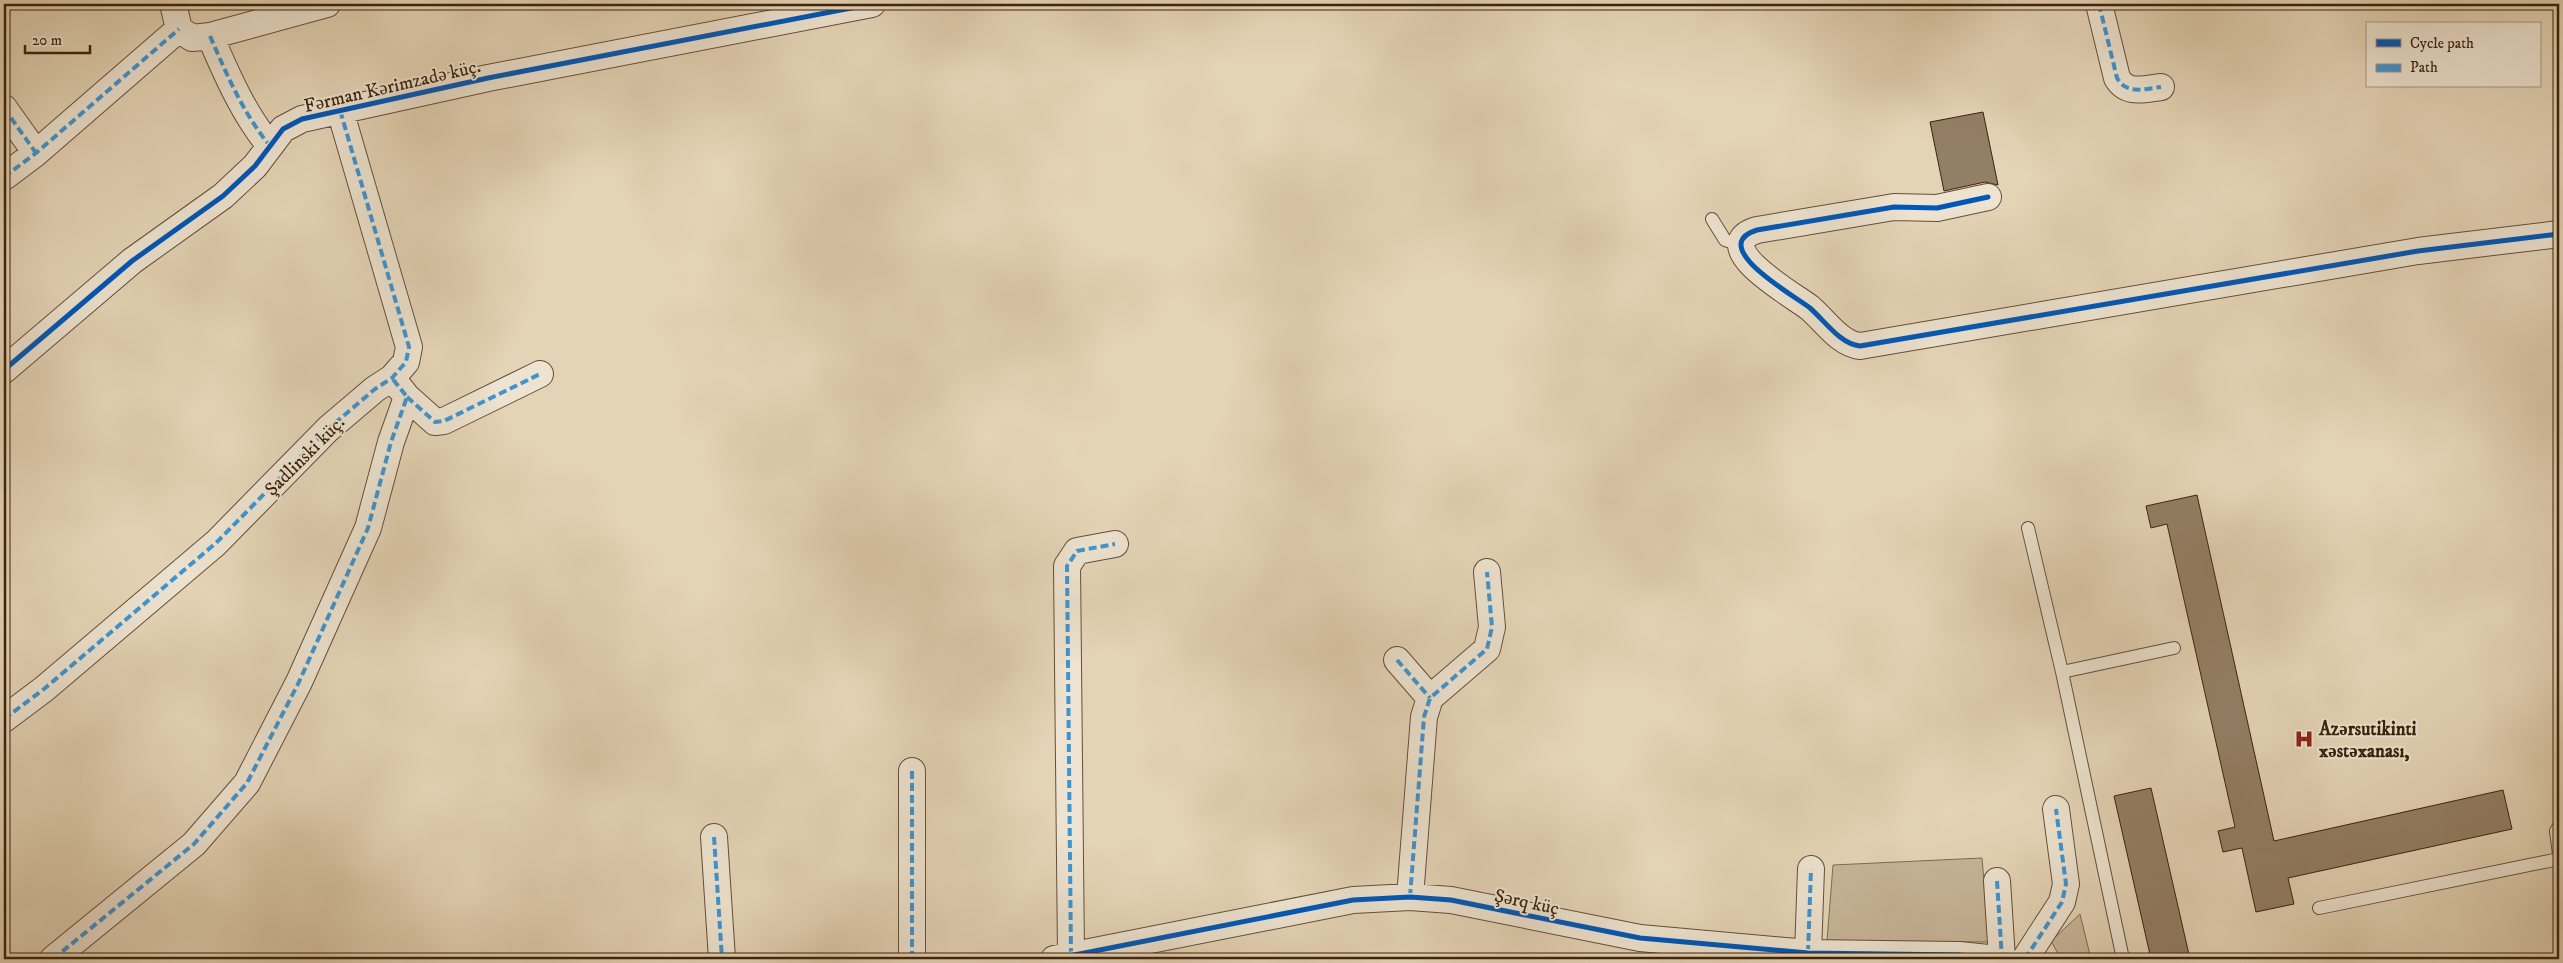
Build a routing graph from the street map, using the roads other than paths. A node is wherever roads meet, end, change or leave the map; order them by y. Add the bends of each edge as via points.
1 (173, 4) edge
2 (326, 4) edge
3 (872, 4) edge
4 (2099, 4) edge
5 (179, 29) junction
6 (210, 36) junction
7 (2161, 87) dead end
8 (4, 108) edge
9 (340, 110) junction
10 (270, 146) junction
11 (36, 153) junction
12 (4, 177) edge
13 (1988, 197) dead end
14 (1712, 219) dead end
15 (2559, 234) edge
16 (1741, 245) junction
17 (4, 370) edge
18 (540, 374) dead end
19 (399, 387) junction
20 (2028, 528) dead end
21 (1115, 544) dead end
22 (1488, 572) dead end
23 (2174, 648) dead end
24 (1397, 660) dead end
25 (2062, 672) junction
26 (1430, 698) junction
27 (4, 720) edge
28 (912, 771) dead end
29 (2056, 809) dead end
30 (2559, 826) edge
31 (714, 838) dead end
32 (2559, 854) edge
33 (2559, 859) edge
34 (1811, 869) dead end
35 (1997, 881) dead end
36 (1410, 897) junction
37 (2319, 908) dead end
38 (1808, 954) junction
39 (1958, 957) edge
40 (1063, 958) edge
41 (53, 959) edge
42 (722, 959) edge
43 (912, 959) edge
44 (2000, 959) edge
45 (2025, 959) edge
46 (2123, 959) edge

1 - 5 street
2 - 6 street
3 - 9 street, Fərman Kərimzadə küç.
4 - 7 street via 2117,78 2122,86 2130,90
5 - 6 street via 192,38
5 - 11 street
6 - 10 street via 230,83 255,128
8 - 11 street
9 - 10 street, Fərman Kərimzadə küç. via 302,119 284,129
9 - 19 street, Şadlinski küç. via 409,347
10 - 17 street, Fərman Kərimzadə küç. via 255,166 223,196 132,262
11 - 12 street
13 - 16 street via 1937,208 1894,207 1757,230 1750,232
14 - 16 lane via 1725,240
15 - 16 street via 2418,251 1860,346 1843,341 1816,313 1747,261
18 - 19 street via 444,422 435,422
19 - 27 street, Şadlinski küç. via 375,389 328,429 216,543
19 - 41 street via 391,442 368,528 299,682 247,783 194,844
20 - 25 lane
21 - 40 street via 1077,551 1068,566
22 - 26 street via 1492,627 1487,649
23 - 25 lane
24 - 26 street
25 - 46 lane
26 - 36 street via 1424,717
28 - 43 street
29 - 45 street via 2066,884 2062,902
30 - 32 lane via 2556,831
31 - 42 street
33 - 37 lane
34 - 38 street
35 - 44 street
36 - 38 street, Şərq küç via 1459,902 1640,938
36 - 40 street, Şərq küç via 1353,900
38 - 39 street, Şərq küç
39 - 44 street, Şərq küç

